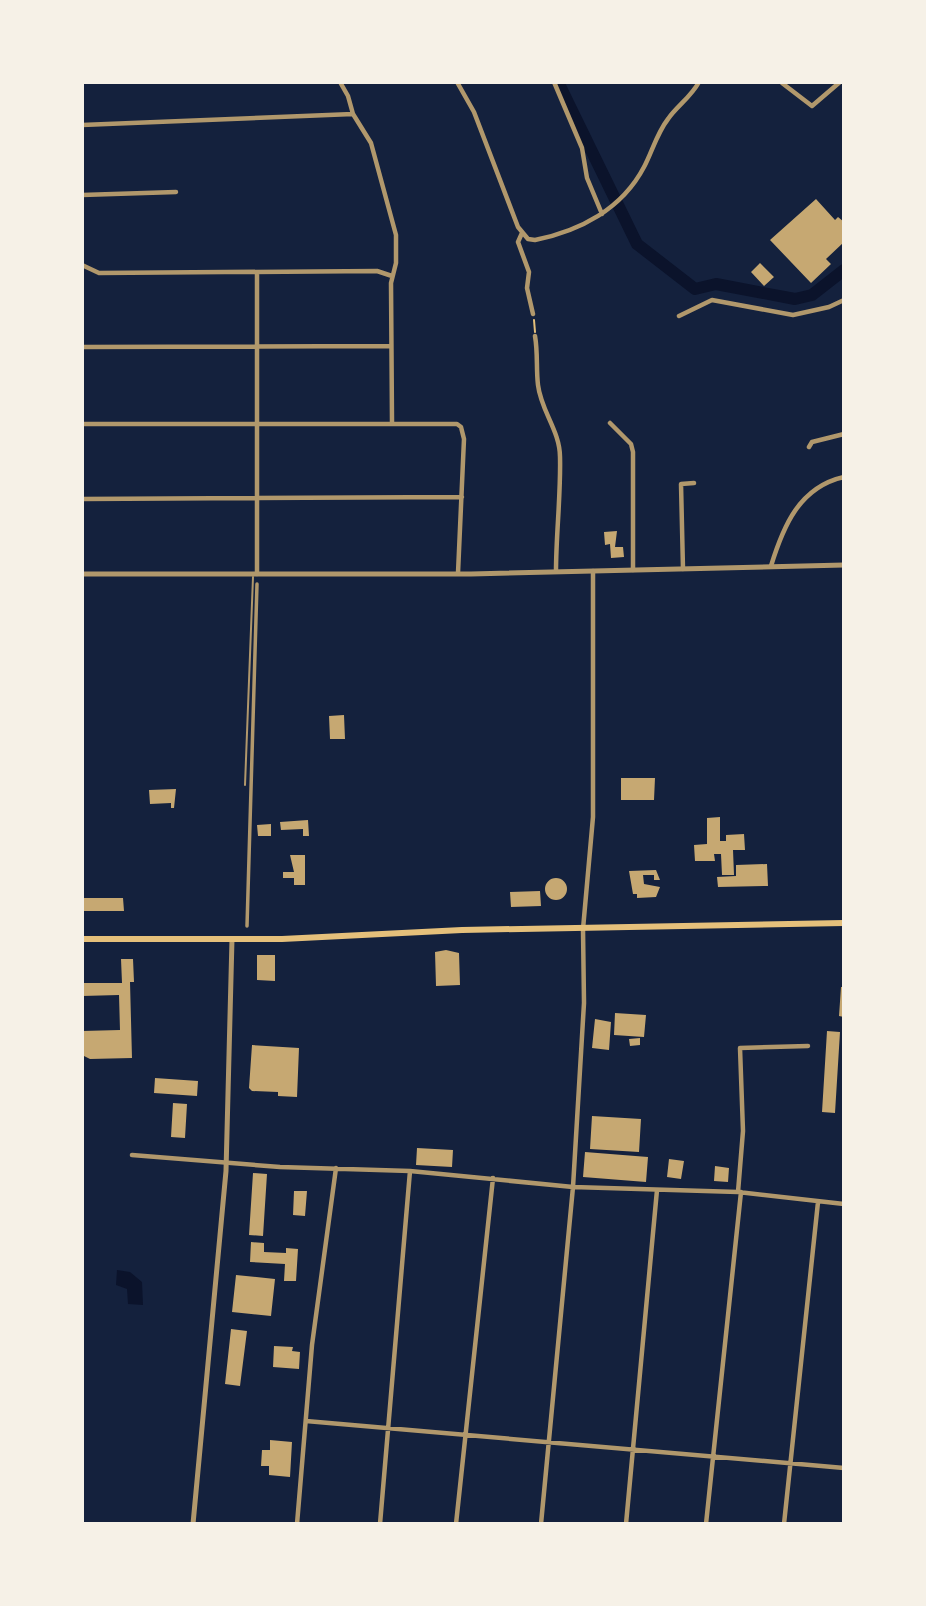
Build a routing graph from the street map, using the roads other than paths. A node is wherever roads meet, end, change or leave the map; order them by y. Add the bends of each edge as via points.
1 (340, 82) edge
2 (457, 82) edge
3 (554, 82) edge
4 (699, 82) edge
5 (782, 82) edge
6 (840, 82) edge
7 (353, 114) junction
8 (82, 125) edge
9 (176, 192) dead end
10 (82, 195) edge
11 (605, 212) junction
12 (522, 233) junction
13 (82, 265) edge
14 (257, 272) junction
15 (391, 276) junction
16 (844, 300) edge
17 (533, 314) road end
18 (680, 316) dead end
19 (535, 336) road end
20 (256, 346) junction
21 (390, 346) junction
22 (82, 347) edge
23 (257, 422) junction
24 (392, 422) junction
25 (610, 423) dead end
26 (82, 424) edge
27 (844, 434) edge
28 (810, 447) dead end
29 (844, 477) edge
30 (694, 483) dead end
31 (257, 496) junction
32 (461, 497) junction
33 (82, 499) edge
34 (844, 565) edge
35 (771, 566) junction
36 (683, 569) junction
37 (633, 570) junction
38 (556, 571) junction
39 (593, 571) junction
40 (458, 573) junction
41 (82, 574) edge
42 (256, 575) junction
43 (257, 584) dead end
44 (245, 785) dead end
45 (844, 923) edge
46 (247, 926) dead end
47 (583, 929) junction
48 (82, 939) edge
49 (232, 939) junction
50 (808, 1046) dead end
51 (132, 1155) dead end
52 (226, 1163) junction
53 (337, 1168) junction
54 (410, 1171) junction
55 (493, 1178) junction
56 (573, 1187) junction
57 (657, 1190) junction
58 (740, 1192) junction
59 (818, 1202) junction
60 (844, 1204) edge
61 (306, 1421) junction
62 (387, 1429) junction
63 (464, 1436) junction
64 (547, 1442) junction
65 (633, 1452) junction
66 (712, 1459) junction
67 (789, 1465) junction
68 (844, 1468) edge
69 (193, 1524) edge
70 (297, 1524) edge
71 (380, 1524) edge
72 (456, 1524) edge
73 (541, 1524) edge
74 (626, 1524) edge
75 (706, 1524) edge
76 (784, 1524) edge

1 - 7 street
2 - 12 street via 474,112
3 - 11 street via 582,148 587,178
4 - 11 street via 669,117 634,185
5 - 6 street via 812,106
7 - 8 street
7 - 15 street via 371,143 396,234
9 - 10 street
11 - 12 street via 547,238 528,239
12 - 17 street via 518,242 529,272 527,288
13 - 14 street via 99,272
14 - 15 street via 377,271
14 - 20 street
15 - 21 street
16 - 18 street via 793,315 712,300
19 - 38 street via 538,385 556,432 560,460
20 - 21 street
20 - 22 street
20 - 23 street
21 - 24 street
23 - 24 street
23 - 26 street
23 - 31 street
24 - 32 street via 460,425 464,439
25 - 37 street via 633,452
27 - 28 street via 812,442
29 - 35 street via 815,490 794,510 784,525
30 - 36 street via 681,485
31 - 32 street
31 - 33 street
31 - 42 street
32 - 40 street
34 - 35 street
35 - 36 street
36 - 37 street
37 - 39 street
38 - 39 street
38 - 40 street
39 - 47 street via 593,817
40 - 42 street
41 - 42 street
42 - 44 lane
43 - 46 street
45 - 47 main road
47 - 49 main road
47 - 56 street via 584,1003
48 - 49 main road
49 - 52 street
50 - 58 street via 740,1048
51 - 52 street
52 - 53 street
52 - 69 street
53 - 54 street
53 - 61 street
54 - 55 street
54 - 62 street
55 - 56 street
55 - 63 street
56 - 57 street
56 - 64 street
57 - 58 street
57 - 65 street
58 - 59 street
58 - 66 street
59 - 60 street
59 - 67 street
61 - 62 street
61 - 70 street
62 - 63 street
62 - 71 street
63 - 64 street
63 - 72 street
64 - 65 street
64 - 73 street
65 - 66 street
65 - 74 street
66 - 67 street
66 - 75 street
67 - 68 street
67 - 76 street

